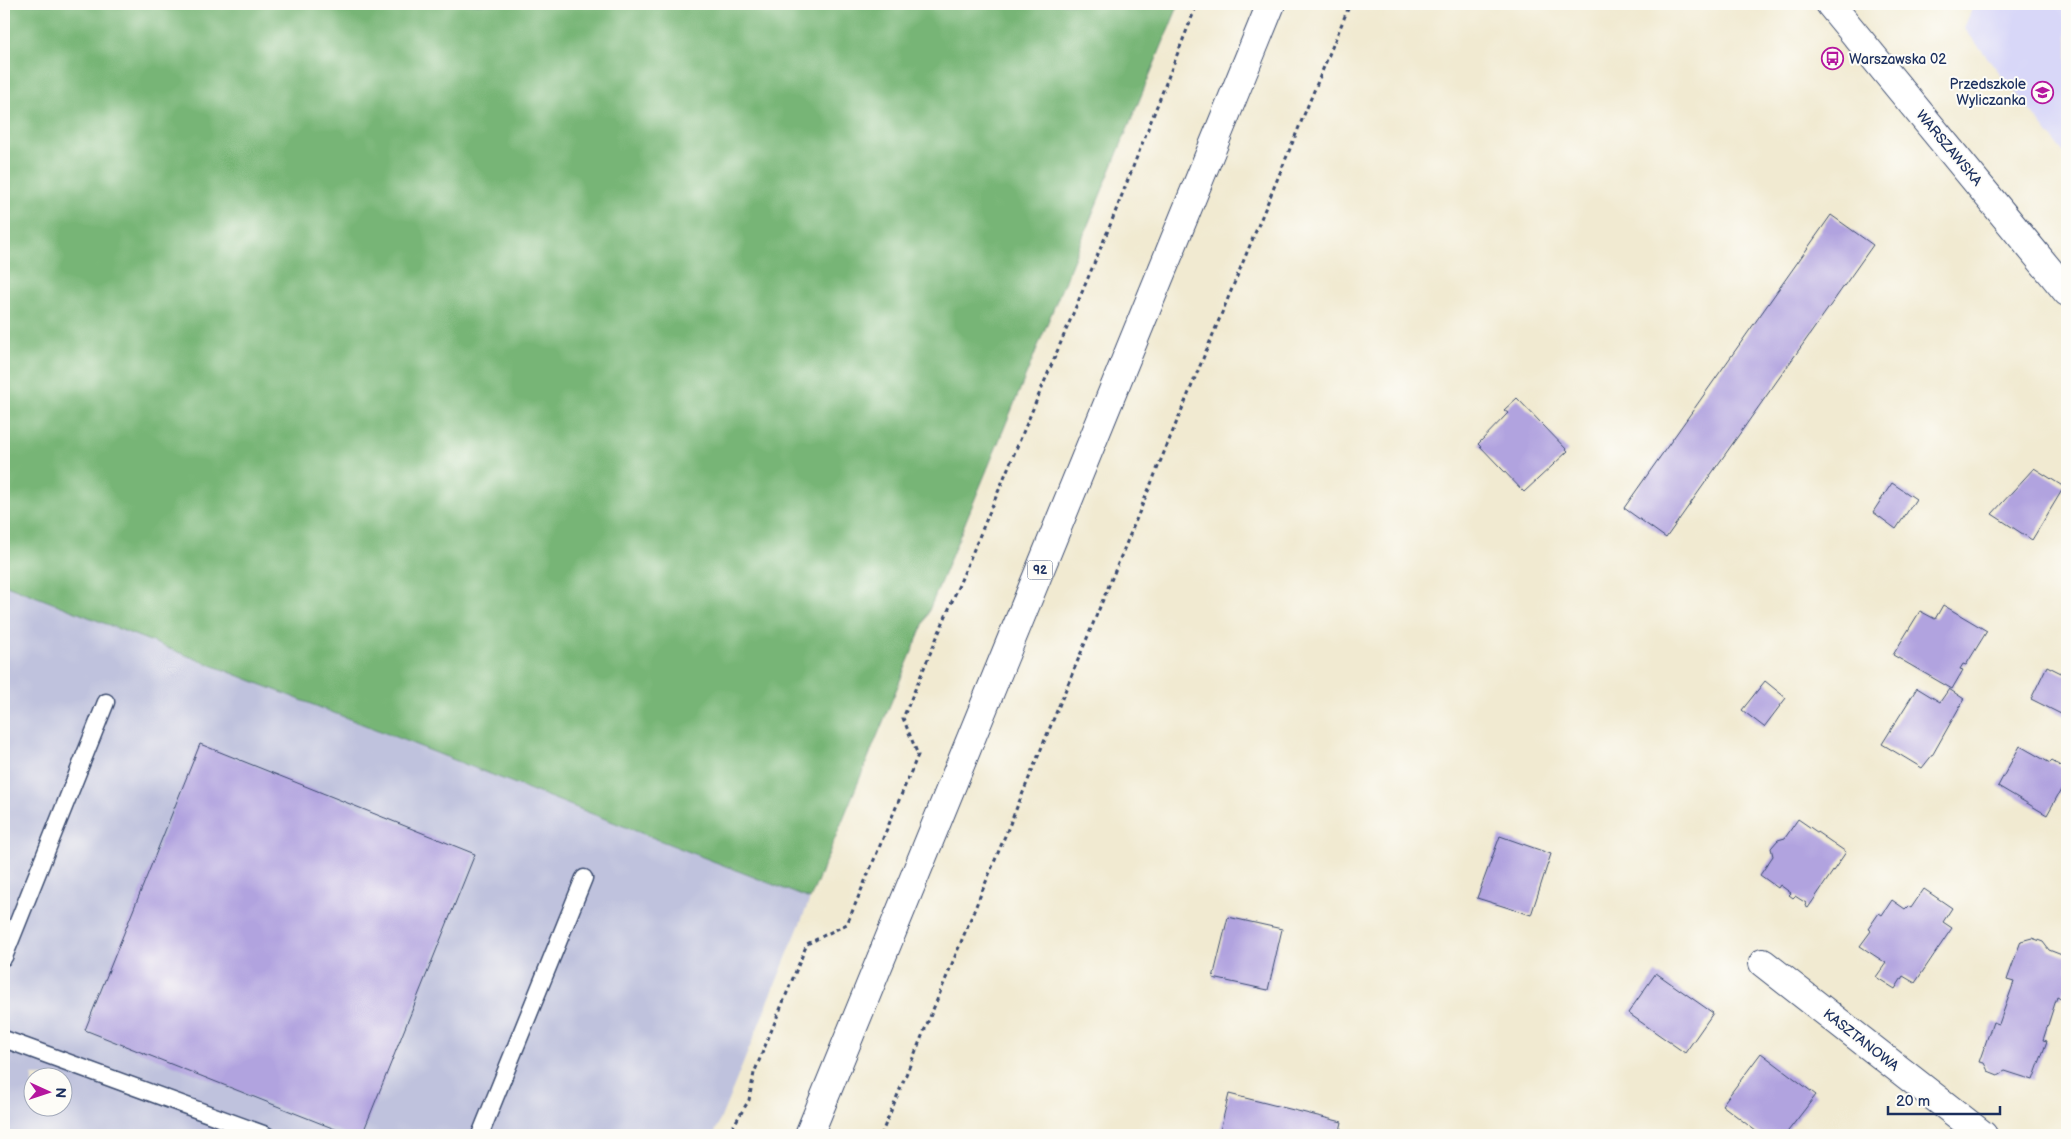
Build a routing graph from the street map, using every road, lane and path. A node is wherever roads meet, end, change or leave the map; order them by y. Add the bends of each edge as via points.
1 (1197, 4) edge
2 (1271, 4) edge
3 (1350, 4) edge
4 (1830, 4) edge
5 (2067, 292) edge
6 (106, 702) dead end
7 (584, 878) dead end
8 (4, 957) edge
9 (1763, 963) dead end
10 (4, 1039) edge
11 (266, 1135) edge
12 (480, 1135) edge
13 (728, 1135) edge
14 (808, 1135) edge
15 (881, 1135) edge
16 (1983, 1135) edge

1 - 13 path via 1105,238 903,718 918,755 847,924 808,944 754,1073 749,1100
2 - 14 main road, 92
3 - 15 path
4 - 5 main road, WARSZAWSKA
6 - 8 lane
7 - 12 lane
9 - 16 main road, KASZTANOWA
10 - 11 lane

